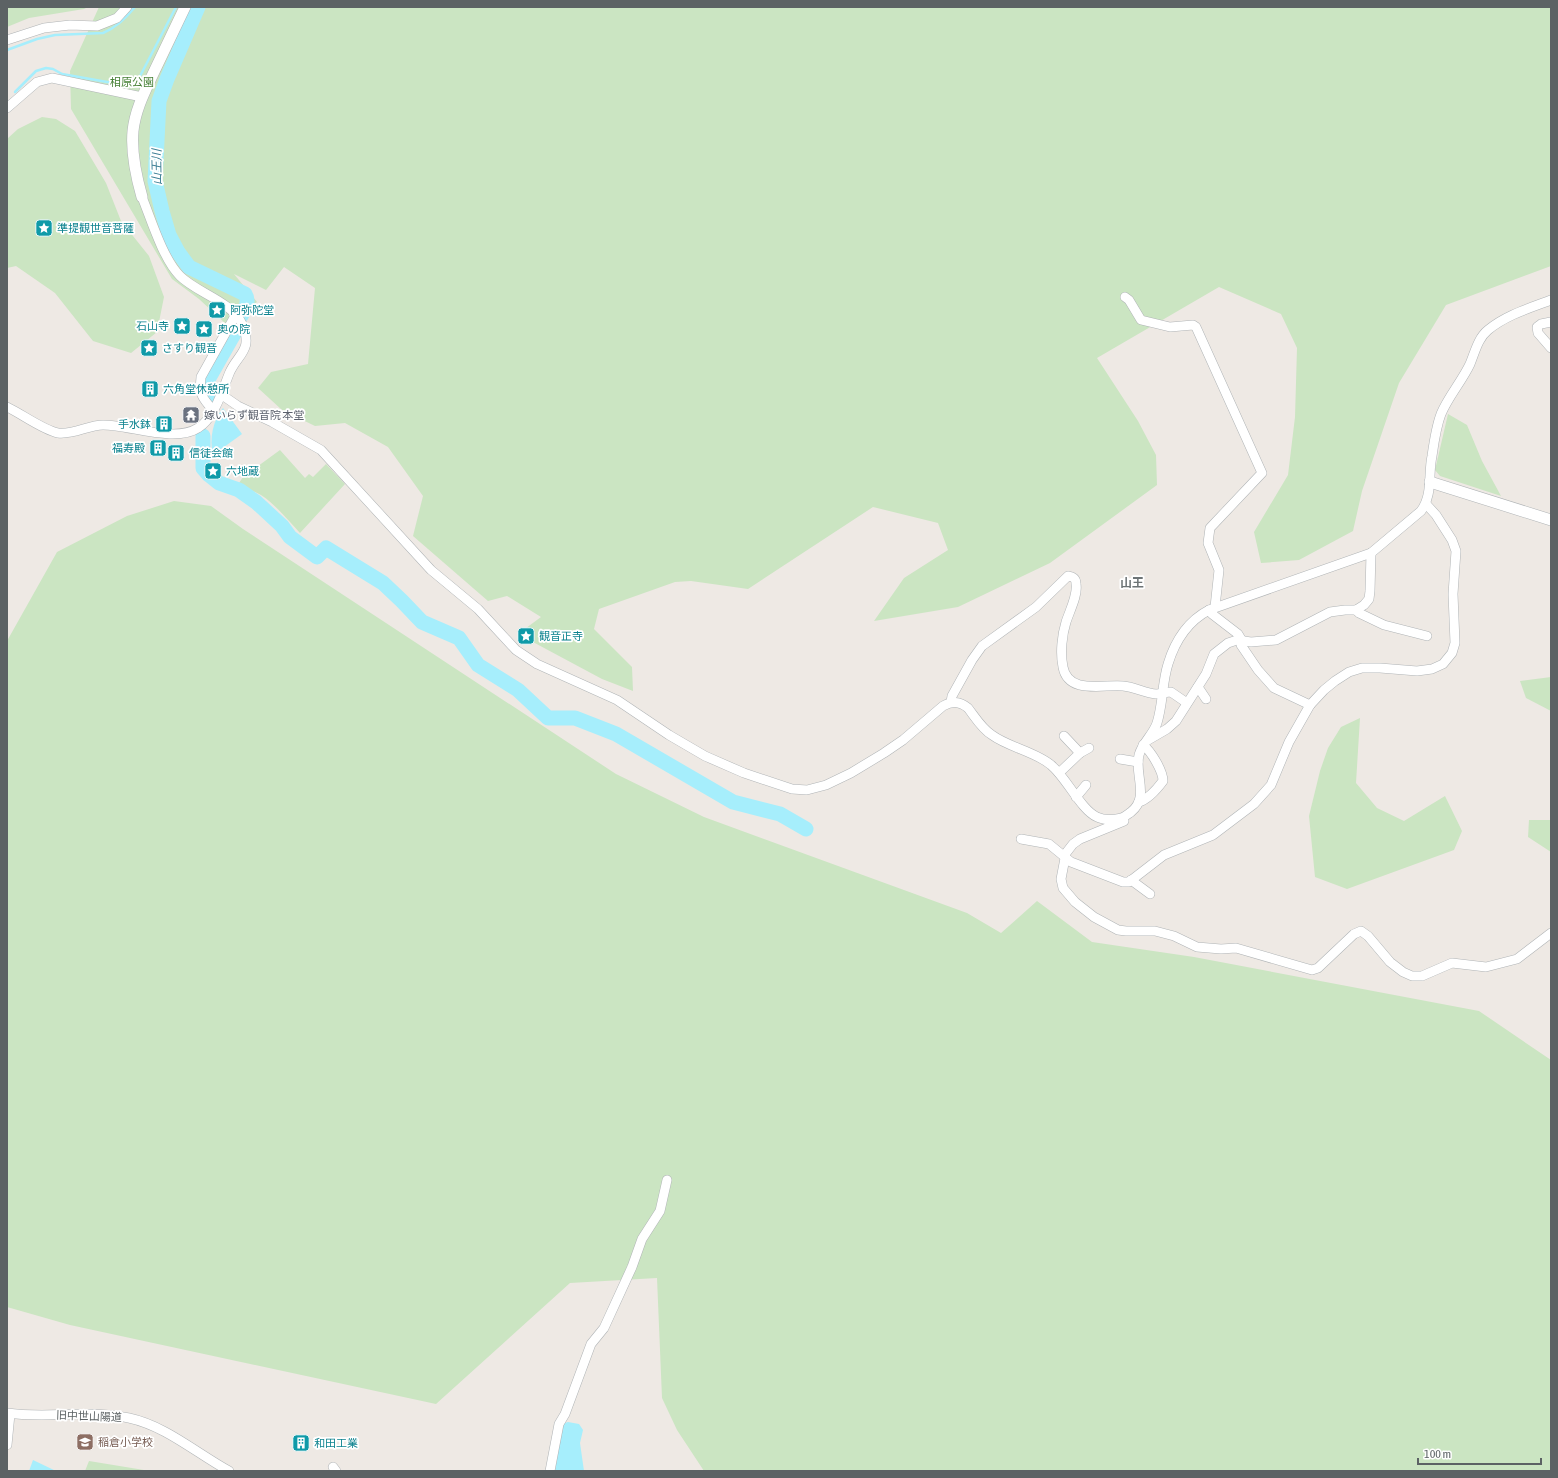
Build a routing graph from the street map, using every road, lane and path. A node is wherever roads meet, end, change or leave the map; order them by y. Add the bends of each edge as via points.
1 (127, 7) edge
2 (185, 7) edge
3 (7, 40) edge
4 (142, 97) junction
5 (7, 108) edge
6 (142, 197) joint
7 (1126, 297) dead end
8 (1551, 300) edge
9 (235, 316) junction
10 (1551, 322) edge
11 (1551, 348) edge
12 (222, 395) junction
13 (7, 407) edge
14 (213, 410) junction
15 (1430, 482) junction
16 (1426, 504) junction
17 (1551, 520) edge
18 (1371, 553) junction
19 (1212, 608) junction
20 (1356, 610) junction
21 (1427, 636) dead end
22 (1241, 641) junction
23 (1198, 687) junction
24 (1163, 693) junction
25 (1206, 699) dead end
26 (951, 702) junction
27 (1187, 703) junction
28 (1310, 705) junction
29 (1064, 736) dead end
30 (1145, 742) junction
31 (1089, 748) dead end
32 (1080, 754) junction
33 (1120, 759) dead end
34 (1138, 762) junction
35 (1059, 773) junction
36 (1086, 785) dead end
37 (1076, 797) junction
38 (1137, 805) junction
39 (1021, 839) dead end
40 (1064, 858) junction
41 (1131, 880) junction
42 (1150, 894) dead end
43 (1551, 933) edge
44 (667, 1180) dead end
45 (8, 1414) edge
46 (7, 1445) edge
47 (229, 1471) edge
48 (550, 1471) edge

1 - 3 street via 117,18 97,26 70,25 44,28
2 - 4 street
4 - 5 street via 52,78 37,82
4 - 6 street via 134,123 133,144
6 - 9 street via 160,242 180,276 222,304
7 - 19 street via 1141,320 1170,327 1196,327 1262,473 1210,528 1208,543 1219,570
8 - 15 street via 1504,319 1488,330 1480,341 1441,414 1429,468
9 - 12 street via 241,323 245,348 229,374
9 - 14 street via 201,378 201,396
10 - 11 street via 1537,327 1538,333
12 - 14 street
12 - 26 street via 321,450 431,570 478,609 516,650 537,664 617,700 705,756 744,773 792,789 807,790 826,785 884,753 942,706
13 - 14 street via 58,433 72,433 101,425 162,434 185,433 203,425
15 - 16 street
15 - 17 street
16 - 18 street
16 - 28 street via 1452,540 1456,551 1455,643 1452,653 1443,664 1432,669 1416,671 1362,668 1349,672 1324,690
18 - 19 street
18 - 20 street via 1369,599
19 - 22 street via 1212,614 1238,634
19 - 24 street via 1192,620 1186,627 1168,664
20 - 21 street via 1384,625
20 - 22 street via 1330,612 1276,640
22 - 23 street via 1228,643 1214,654
22 - 28 street via 1241,646 1274,688
23 - 25 street
23 - 27 street
24 - 26 street via 1121,686 1084,687 1066,674 1062,649 1076,590 1074,578 1068,576 1036,607 982,646 952,696
24 - 27 street via 1171,692
24 - 30 street via 1157,723
26 - 35 street via 968,708 991,735 1050,764
27 - 30 street via 1176,721
28 - 41 street via 1289,742 1271,785 1254,804 1213,835 1164,855
29 - 32 street
30 - 34 street
30 - 38 street via 1161,771 1163,781
31 - 32 street
32 - 35 street
33 - 34 street
34 - 38 street via 1141,791
35 - 37 street
36 - 37 street
37 - 38 street via 1095,817 1105,820 1123,817
38 - 40 street via 1132,818 1090,834 1073,844
39 - 40 street via 1049,844
40 - 41 street via 1123,882
40 - 43 street via 1062,888 1094,917 1118,930 1155,931 1174,936 1197,947 1236,948 1312,970 1318,968 1354,934 1361,931 1390,962 1412,976 1422,976 1452,963 1486,967 1517,959
41 - 42 street
44 - 48 street via 660,1211 642,1239 604,1328 591,1344 559,1424
45 - 46 street
45 - 47 street, 旧中世山陽道 via 107,1415 130,1418 158,1428

